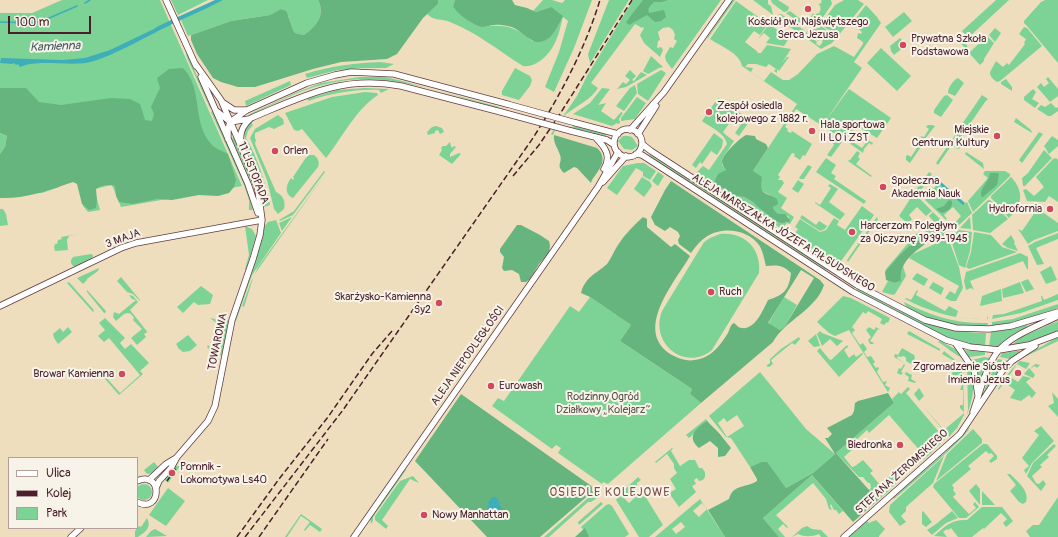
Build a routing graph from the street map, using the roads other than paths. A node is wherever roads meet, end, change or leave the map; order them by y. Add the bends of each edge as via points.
1 (166, 0) edge
2 (729, 0) edge
3 (194, 62) junction
4 (664, 92) junction
5 (220, 100) junction
6 (216, 110) junction
7 (247, 110) junction
8 (251, 118) junction
9 (230, 122) junction
10 (630, 130) junction
11 (618, 134) junction
12 (638, 134) junction
13 (595, 137) junction
14 (228, 139) junction
15 (613, 144) junction
16 (642, 144) junction
17 (243, 151) junction
18 (618, 152) junction
19 (636, 154) junction
20 (626, 156) junction
21 (604, 176) junction
22 (598, 187) junction
23 (262, 220) junction
24 (0, 306) edge
25 (1058, 312) edge
26 (1058, 316) edge
27 (1058, 334) edge
28 (1044, 340) junction
29 (956, 344) junction
30 (999, 350) junction
31 (978, 397) junction
32 (970, 420) junction
33 (177, 458) junction
34 (149, 480) junction
35 (138, 481) edge
36 (156, 488) junction
37 (138, 502) edge
38 (80, 529) edge
39 (70, 537) edge
40 (354, 537) edge
41 (844, 537) edge

1 - 3 street, 11 LISTOPADA
2 - 4 street
3 - 5 street, 11 LISTOPADA
3 - 6 street, 11 LISTOPADA
4 - 10 street
4 - 12 street
5 - 7 street via 234,110
5 - 9 street, 11 LISTOPADA
6 - 9 street
6 - 14 street, 11 LISTOPADA
7 - 9 street
7 - 11 street, bridge via 307,83 335,75 351,72 394,74
8 - 9 street via 241,122
8 - 13 street, bridge via 320,90 364,83 386,83
8 - 17 street via 240,134
9 - 14 street
9 - 17 street, 11 LISTOPADA
10 - 11 street
10 - 12 street
11 - 15 street
12 - 16 street
13 - 15 street
13 - 21 street via 608,156
14 - 23 street, 11 LISTOPADA
15 - 18 street
16 - 19 street
16 - 25 street, ALEJA MARSZAŁKA JÓZEFA PIŁSUDSKIEGO via 858,285 925,320 956,328 989,329 1017,325
17 - 23 street, 11 LISTOPADA via 258,190
18 - 20 street
18 - 21 street, ALEJA NIEPODLEGŁOŚCI
19 - 20 street
19 - 29 street, ALEJA MARSZAŁKA JÓZEFA PIŁSUDSKIEGO via 642,155 853,292
20 - 22 street, ALEJA NIEPODLEGŁOŚCI
21 - 22 street, ALEJA NIEPODLEGŁOŚCI
22 - 40 street, ALEJA NIEPODLEGŁOŚCI
23 - 24 street, 3 MAJA via 136,243
23 - 33 street, TOWAROWA via 253,259 232,320 215,406 208,421
26 - 30 street, STEFANA ŻEROMSKIEGO via 1024,332
27 - 28 street, ALEJA MARSZAŁKA JÓZEFA PIŁSUDSKIEGO
28 - 30 street, ALEJA MARSZAŁKA JÓZEFA PIŁSUDSKIEGO via 1022,347
28 - 32 street, STEFANA ŻEROMSKIEGO via 1003,370
29 - 30 street, ALEJA MARSZAŁKA JÓZEFA PIŁSUDSKIEGO
29 - 31 street, STEFANA ŻEROMSKIEGO via 974,370
30 - 31 street, STEFANA ŻEROMSKIEGO
31 - 32 street, STEFANA ŻEROMSKIEGO
32 - 41 street, STEFANA ŻEROMSKIEGO via 951,443
33 - 34 street, TOWAROWA via 166,464
33 - 36 street, TOWAROWA
34 - 35 street
34 - 36 street
36 - 37 street, TOWAROWA via 152,502 145,505
38 - 39 street

